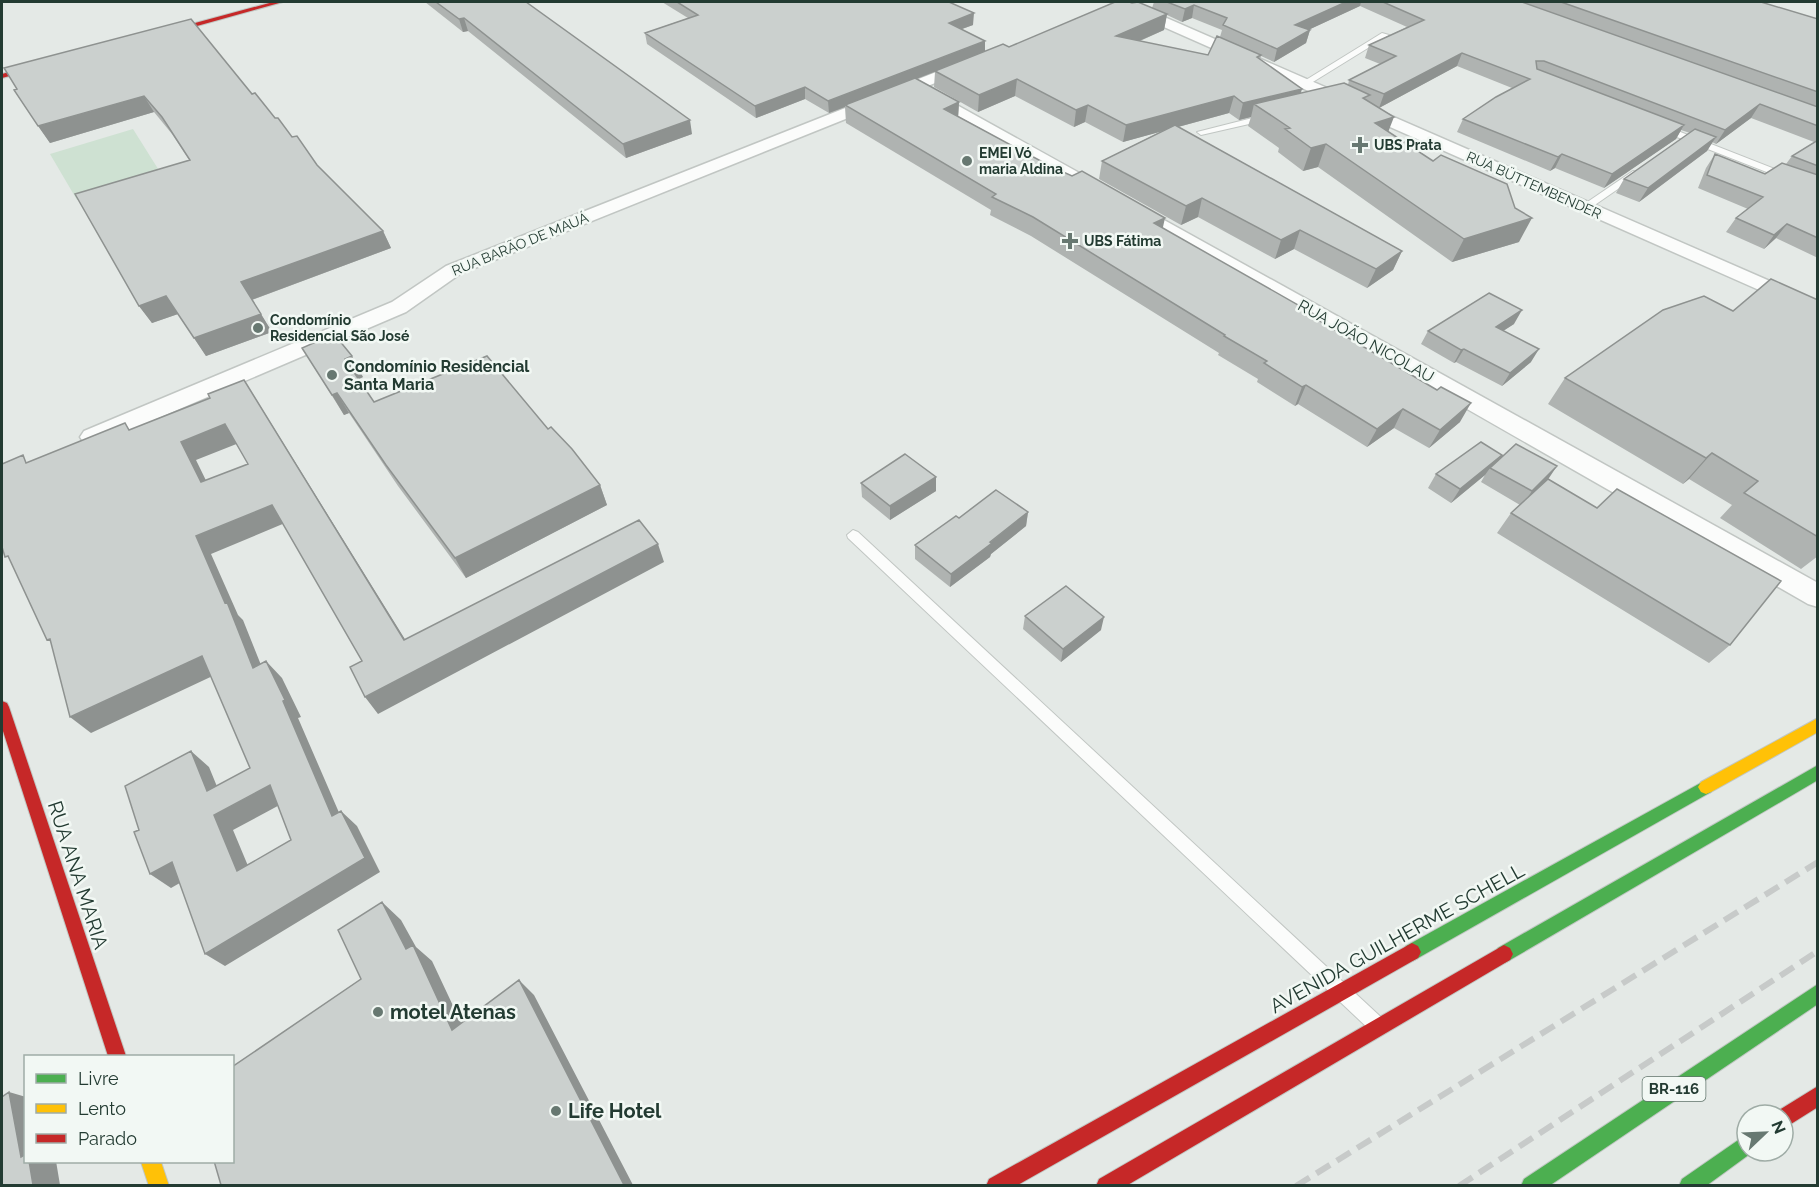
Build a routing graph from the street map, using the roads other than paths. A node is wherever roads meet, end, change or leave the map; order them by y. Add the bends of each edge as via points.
1 (279, 2) edge
2 (1125, 2) edge
3 (1103, 12) edge
4 (1385, 35) edge
5 (137, 39) edge
6 (70, 57) edge
7 (985, 58) edge
8 (2, 76) edge
9 (1305, 83) junction
10 (914, 86) junction
11 (1282, 113) edge
12 (1654, 125) edge
13 (1201, 132) dead end
14 (1643, 168) edge
15 (1818, 189) edge
16 (1586, 207) junction
17 (1818, 310) edge
18 (77, 443) edge
19 (853, 535) dead end
20 (1818, 596) edge
21 (2, 706) edge
22 (1818, 724) edge
23 (1788, 740) junction
24 (1812, 763) edge
25 (1342, 991) junction
26 (1818, 993) edge
27 (1379, 1026) junction
28 (117, 1055) edge
29 (1818, 1095) edge
30 (1795, 1111) edge
31 (1735, 1152) edge
32 (153, 1163) edge
33 (159, 1185) edge
34 (996, 1185) edge
35 (1106, 1185) edge
36 (1531, 1185) edge
37 (1689, 1185) edge

1 - 5 main road
2 - 3 street
2 - 9 street, RUA BÜTTEMBENDER
4 - 9 lane
6 - 8 main road
7 - 10 street, RUA BARÃO DE MAUÁ
9 - 16 street, RUA BÜTTEMBENDER via 1334,101
10 - 18 street, RUA BARÃO DE MAUÁ via 453,270 399,307
10 - 20 street, RUA JOÃO NICOLAU
11 - 13 lane
12 - 15 lane
14 - 16 lane
16 - 17 street, RUA BÜTTEMBENDER
19 - 25 lane
21 - 28 main road, RUA ANA MARIA
22 - 23 main road, AVENIDA GUILHERME SCHELL
23 - 24 main road
23 - 25 main road, AVENIDA GUILHERME SCHELL
24 - 27 main road
25 - 27 lane
25 - 34 main road, AVENIDA GUILHERME SCHELL
26 - 36 main road, BR-116
27 - 35 main road
29 - 30 main road
31 - 37 main road
32 - 33 main road

